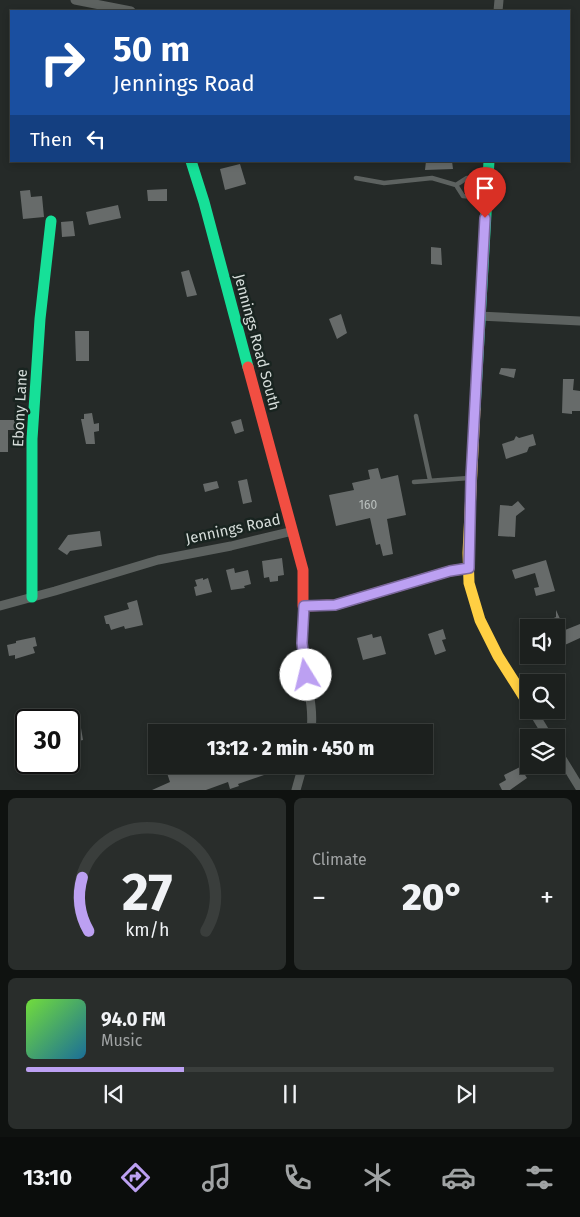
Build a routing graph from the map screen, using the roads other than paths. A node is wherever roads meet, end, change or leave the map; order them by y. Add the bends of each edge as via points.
1 (76, 0) edge
2 (126, 10) edge
3 (190, 162) edge
4 (488, 162) edge
5 (356, 178) dead end
6 (488, 179) junction
7 (456, 185) junction
8 (487, 198) junction
9 (51, 221) dead end
10 (479, 316) junction
11 (580, 321) edge
12 (416, 416) dead end
13 (471, 478) junction
14 (430, 480) junction
15 (414, 482) dead end
16 (292, 531) junction
17 (469, 568) junction
18 (32, 597) junction
19 (0, 606) edge
20 (304, 606) junction
21 (520, 691) edge
22 (311, 724) edge
23 (565, 764) edge
24 (300, 774) edge
25 (580, 788) edge
26 (296, 790) edge

1 - 2 street
3 - 16 street, Jennings Road South via 204,202
4 - 6 street
5 - 7 lane via 384,183 432,178
6 - 7 lane via 466,178
6 - 8 street
7 - 8 lane via 463,196
8 - 10 street
9 - 18 street, Ebony Lane via 32,440
10 - 11 street
10 - 13 street
12 - 14 lane
13 - 14 lane
13 - 17 street
14 - 15 lane
16 - 18 street, Jennings Road via 158,560
16 - 20 street, Jennings Road via 303,570
17 - 20 street via 335,605
17 - 21 street via 469,583 480,620
18 - 19 street, Jennings Road
20 - 22 street via 302,643
23 - 25 street
24 - 26 street

